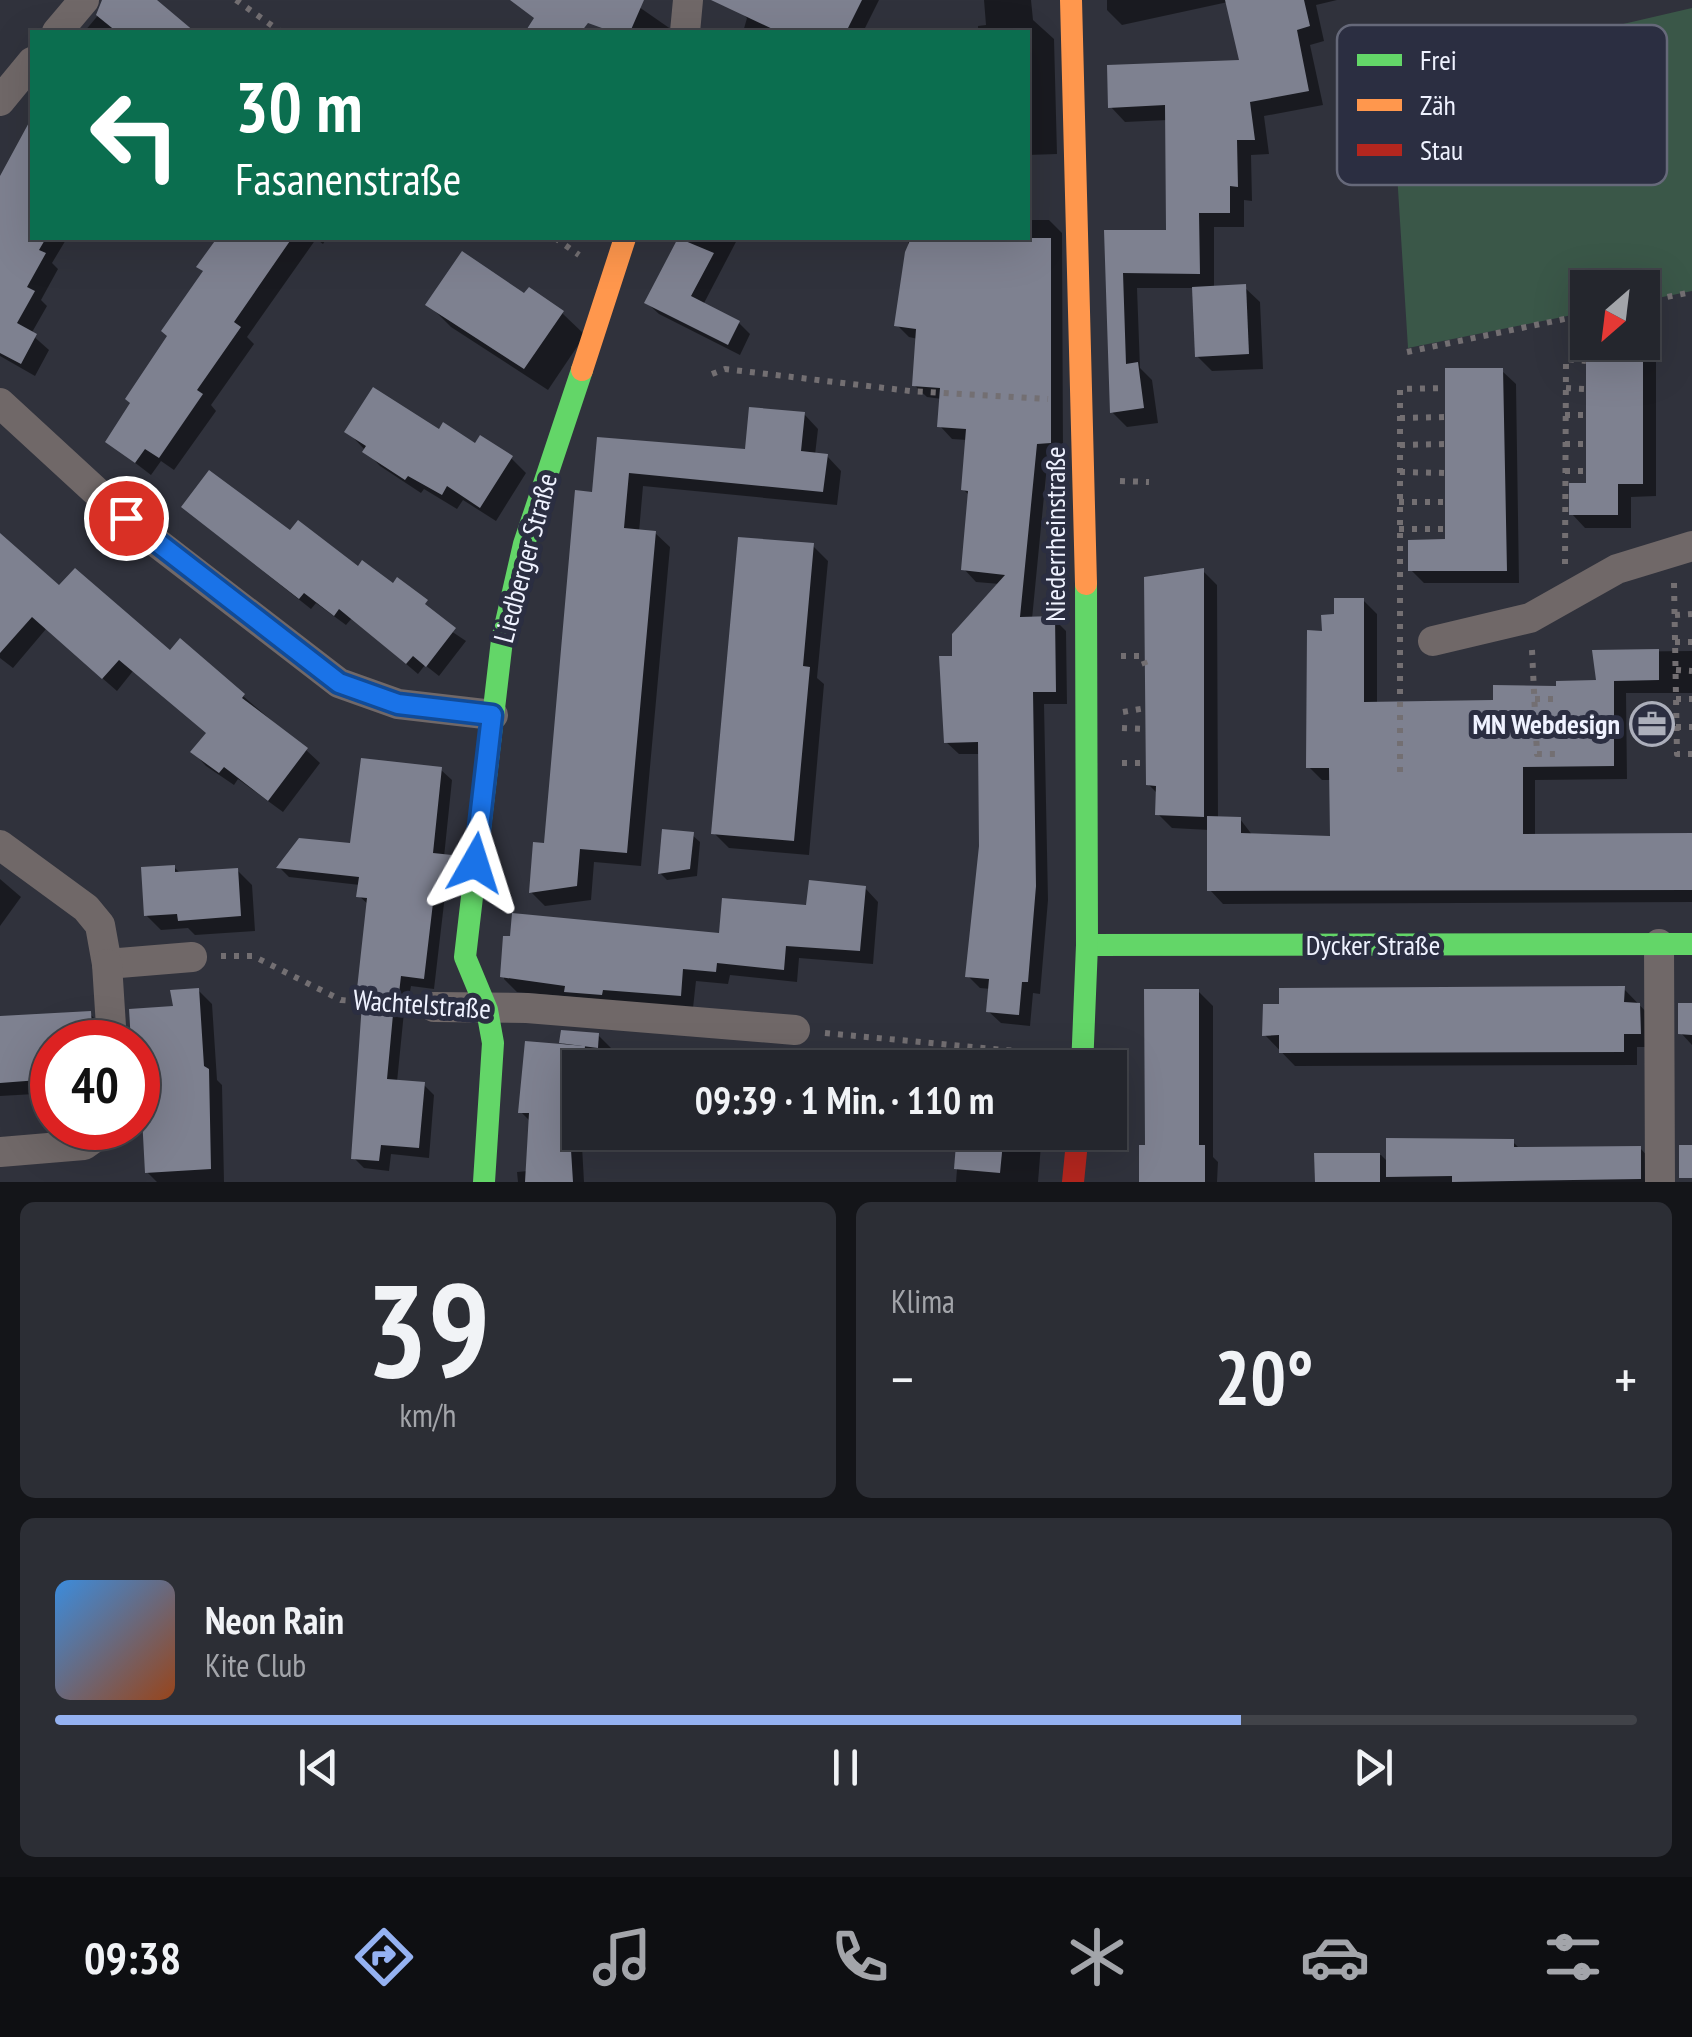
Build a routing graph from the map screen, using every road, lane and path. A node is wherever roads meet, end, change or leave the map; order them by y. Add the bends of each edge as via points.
1 (84, 0) edge
2 (236, 0) edge
3 (688, 0) edge
4 (1071, 0) edge
5 (59, 30) edge
6 (278, 30) edge
7 (685, 30) edge
8 (30, 64) edge
9 (0, 101) edge
10 (624, 240) edge
11 (1692, 292) edge
12 (1660, 298) edge
13 (1570, 318) edge
14 (1407, 352) dead end
15 (1586, 361) dead end
16 (712, 374) dead end
17 (1445, 388) dead end
18 (1566, 388) junction
19 (1586, 389) dead end
20 (1084, 400) junction
21 (0, 403) edge
22 (1586, 415) dead end
23 (1566, 416) junction
24 (1445, 417) dead end
25 (1400, 418) junction
26 (1445, 444) dead end
27 (1565, 444) junction
28 (1586, 444) dead end
29 (1400, 445) junction
30 (1565, 471) junction
31 (1586, 471) dead end
32 (1400, 472) junction
33 (1445, 473) dead end
34 (1400, 502) junction
35 (1445, 502) dead end
36 (1399, 529) junction
37 (1445, 529) dead end
38 (1683, 549) edge
39 (1565, 600) junction
40 (1692, 614) edge
41 (1674, 615) junction
42 (1530, 618) junction
43 (1433, 641) dead end
44 (1675, 642) junction
45 (1692, 642) edge
46 (1676, 670) junction
47 (1692, 670) edge
48 (1535, 698) junction
49 (1557, 699) dead end
50 (1676, 699) junction
51 (1692, 699) edge
52 (492, 715) junction
53 (1536, 726) junction
54 (1556, 726) dead end
55 (1676, 726) junction
56 (1692, 727) edge
57 (1557, 754) dead end
58 (1692, 754) edge
59 (1400, 772) dead end
60 (0, 845) edge
61 (1087, 944) junction
62 (1659, 944) junction
63 (1692, 944) edge
64 (192, 957) joint
65 (106, 964) junction
66 (434, 1007) joint
67 (486, 1010) junction
68 (110, 1020) edge
69 (795, 1030) joint
70 (975, 1050) edge
71 (1083, 1050) edge
72 (30, 1150) edge
73 (1076, 1150) edge
74 (0, 1152) edge
75 (484, 1182) edge
76 (1072, 1182) edge
77 (1660, 1182) edge

1 - 5 street
2 - 6 path
3 - 7 street
4 - 20 street, Niederrheinstraße
8 - 9 street
10 - 52 street, Liedberger Straße via 524,544
11 - 12 path
13 - 14 path
15 - 18 path via 1566,359
16 - 20 path via 725,369 910,391
17 - 25 path via 1400,389
18 - 19 path
18 - 23 path
20 - 61 street, Niederrheinstraße
21 - 52 street via 126,518 339,683 398,704
22 - 23 path
23 - 27 path
24 - 25 path
25 - 29 path
26 - 29 path
27 - 28 path
27 - 30 path
29 - 32 path
30 - 31 path
30 - 39 path
32 - 33 path
32 - 34 path
34 - 35 path
34 - 36 path
36 - 37 path
36 - 59 path
38 - 39 street via 1617,569
38 - 41 path
39 - 42 street
40 - 41 path
41 - 44 path
42 - 43 street
42 - 48 path
44 - 45 path
44 - 46 path
46 - 47 path
46 - 50 path
48 - 49 path
48 - 53 path
50 - 51 path
50 - 55 path
52 - 67 street, Liedberger Straße via 465,958
53 - 54 path
53 - 57 path via 1537,754
55 - 56 path
55 - 58 path via 1676,754
60 - 65 street via 86,908 100,925
61 - 62 street, Dycker Straße
61 - 71 street, Niederrheinstraße
62 - 63 street, Dycker Straße
62 - 77 street
64 - 65 street
64 - 66 path, Wachtelstraße via 253,956 341,1000
65 - 68 street
66 - 67 street, Wachtelstraße
67 - 69 street, Wachtelstraße
67 - 75 street, Liedberger Straße via 493,1043
69 - 70 path
72 - 74 street
73 - 76 street

